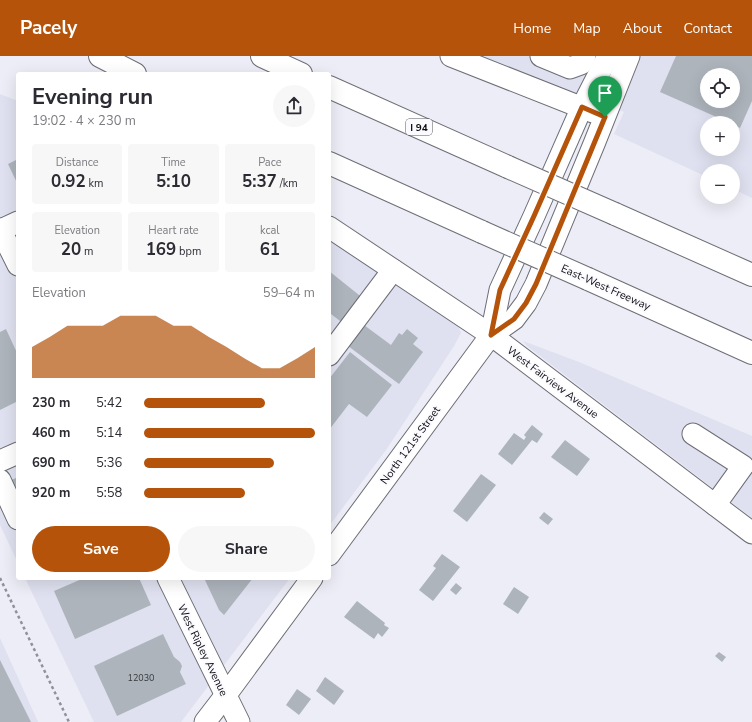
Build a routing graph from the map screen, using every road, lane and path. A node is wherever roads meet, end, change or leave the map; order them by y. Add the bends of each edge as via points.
1 (100, 56) edge
2 (262, 56) edge
3 (451, 56) edge
4 (541, 56) edge
5 (585, 56) edge
6 (608, 56) edge
7 (629, 56) edge
8 (131, 72) edge
9 (297, 72) edge
10 (331, 87) edge
11 (582, 107) junction
12 (605, 117) junction
13 (331, 164) edge
14 (6, 227) edge
15 (331, 228) edge
16 (16, 260) edge
17 (393, 270) junction
18 (752, 275) edge
19 (491, 335) junction
20 (331, 352) edge
21 (752, 353) edge
22 (693, 434) dead end
23 (16, 453) edge
24 (0, 460) edge
25 (0, 480) edge
26 (715, 505) junction
27 (16, 515) edge
28 (752, 533) edge
29 (331, 552) edge
30 (0, 578) edge
31 (169, 580) edge
32 (311, 580) edge
33 (225, 696) junction
34 (69, 722) edge
35 (205, 722) edge
36 (239, 722) edge

1 - 8 highway
2 - 9 highway
3 - 11 street
4 - 5 street via 570,68 581,64
6 - 11 street
7 - 12 street
10 - 18 highway, I 94, bridge
11 - 12 street
11 - 19 street via 500,290
12 - 19 street via 526,303 514,319
13 - 21 highway, East-West Freeway, bridge
14 - 16 street
15 - 17 street, West Fairview Avenue
17 - 19 street, West Fairview Avenue
17 - 20 street
19 - 26 street, West Fairview Avenue
19 - 29 street, North 121st Street
22 - 26 street via 743,466
23 - 24 street
25 - 27 street
26 - 28 street, West Fairview Avenue
30 - 34 path
31 - 33 street, West Ripley Avenue
32 - 33 street
33 - 35 street
33 - 36 street, West Ripley Avenue

